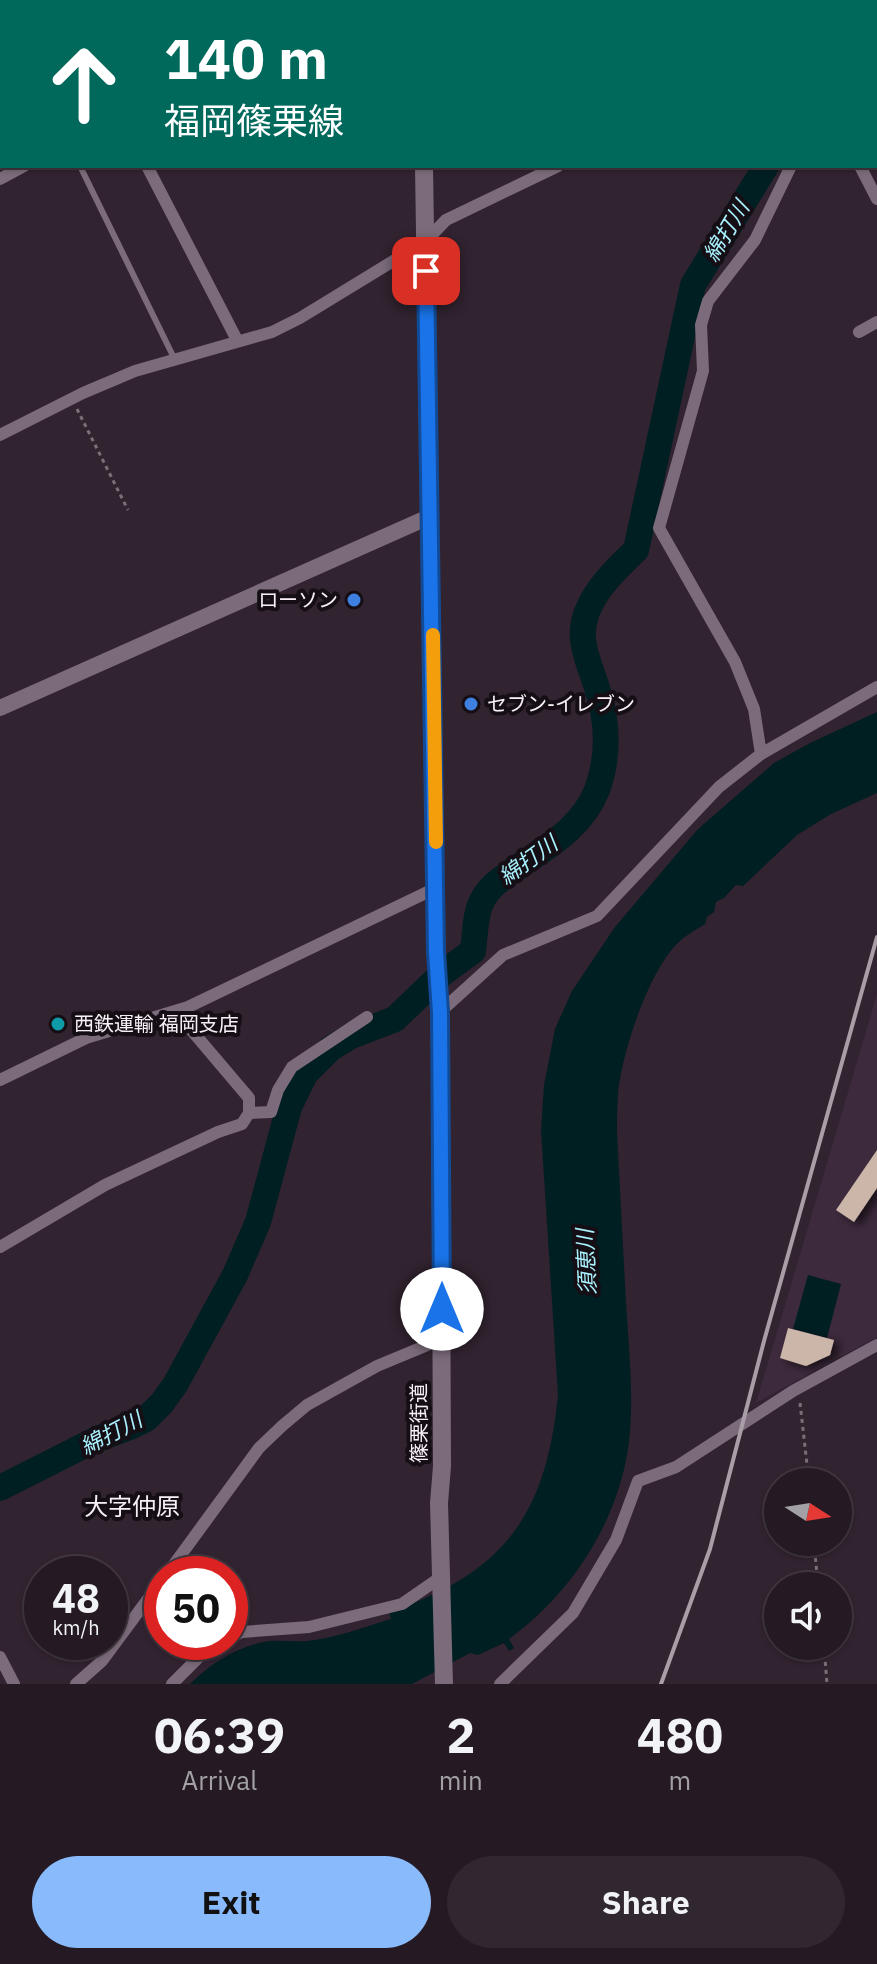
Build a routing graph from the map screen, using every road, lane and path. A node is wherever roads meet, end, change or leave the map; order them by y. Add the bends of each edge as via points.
1 (20, 168) edge
2 (81, 168) edge
3 (148, 168) edge
4 (424, 168) edge
5 (554, 168) edge
6 (790, 168) edge
7 (861, 168) edge
8 (0, 179) edge
9 (877, 199) edge
10 (426, 241) junction
11 (877, 322) edge
12 (859, 332) dead end
13 (237, 340) junction
14 (175, 360) junction
15 (72, 398) junction
16 (0, 435) edge
17 (128, 510) dead end
18 (431, 516) junction
19 (877, 687) edge
20 (0, 708) edge
21 (761, 754) junction
22 (436, 888) junction
23 (179, 1010) junction
24 (440, 1012) junction
25 (367, 1017) dead end
26 (0, 1080) edge
27 (249, 1113) junction
28 (0, 1247) edge
29 (442, 1339) junction
30 (877, 1345) edge
31 (793, 1391) junction
32 (808, 1468) edge
33 (180, 1556) edge
34 (441, 1586) junction
35 (144, 1604) edge
36 (248, 1632) edge
37 (0, 1657) edge
38 (196, 1660) edge
39 (825, 1660) edge
40 (14, 1684) edge
41 (76, 1684) edge
42 (172, 1684) edge
43 (444, 1684) edge
44 (500, 1684) edge
45 (827, 1684) edge

1 - 8 street
2 - 14 lane
3 - 13 street
4 - 10 main road
5 - 10 street via 446,220
6 - 21 street via 755,240 708,301 701,325 703,371 659,528 735,662 754,709
7 - 9 street
10 - 13 street via 300,318
10 - 18 main road
11 - 12 street
13 - 14 street
14 - 15 street
15 - 16 street
15 - 17 path
18 - 20 street
18 - 22 main road
19 - 21 street
21 - 24 street via 719,787 597,916 503,955
22 - 23 street
22 - 24 main road, 篠栗街道
23 - 26 street via 86,1038
23 - 27 street via 249,1098
24 - 29 main road, 篠栗街道
25 - 27 street via 292,1067 271,1112
27 - 28 street via 242,1124 105,1185
29 - 33 street via 377,1366 307,1405 259,1448
29 - 34 main road, 篠栗街道
30 - 31 street
31 - 32 path via 802,1406
31 - 44 street via 676,1467 638,1481 616,1540 573,1613
34 - 36 street via 402,1604 309,1627
34 - 43 main road, 篠栗街道
35 - 41 street via 102,1661
37 - 40 street
38 - 42 street
39 - 45 path

